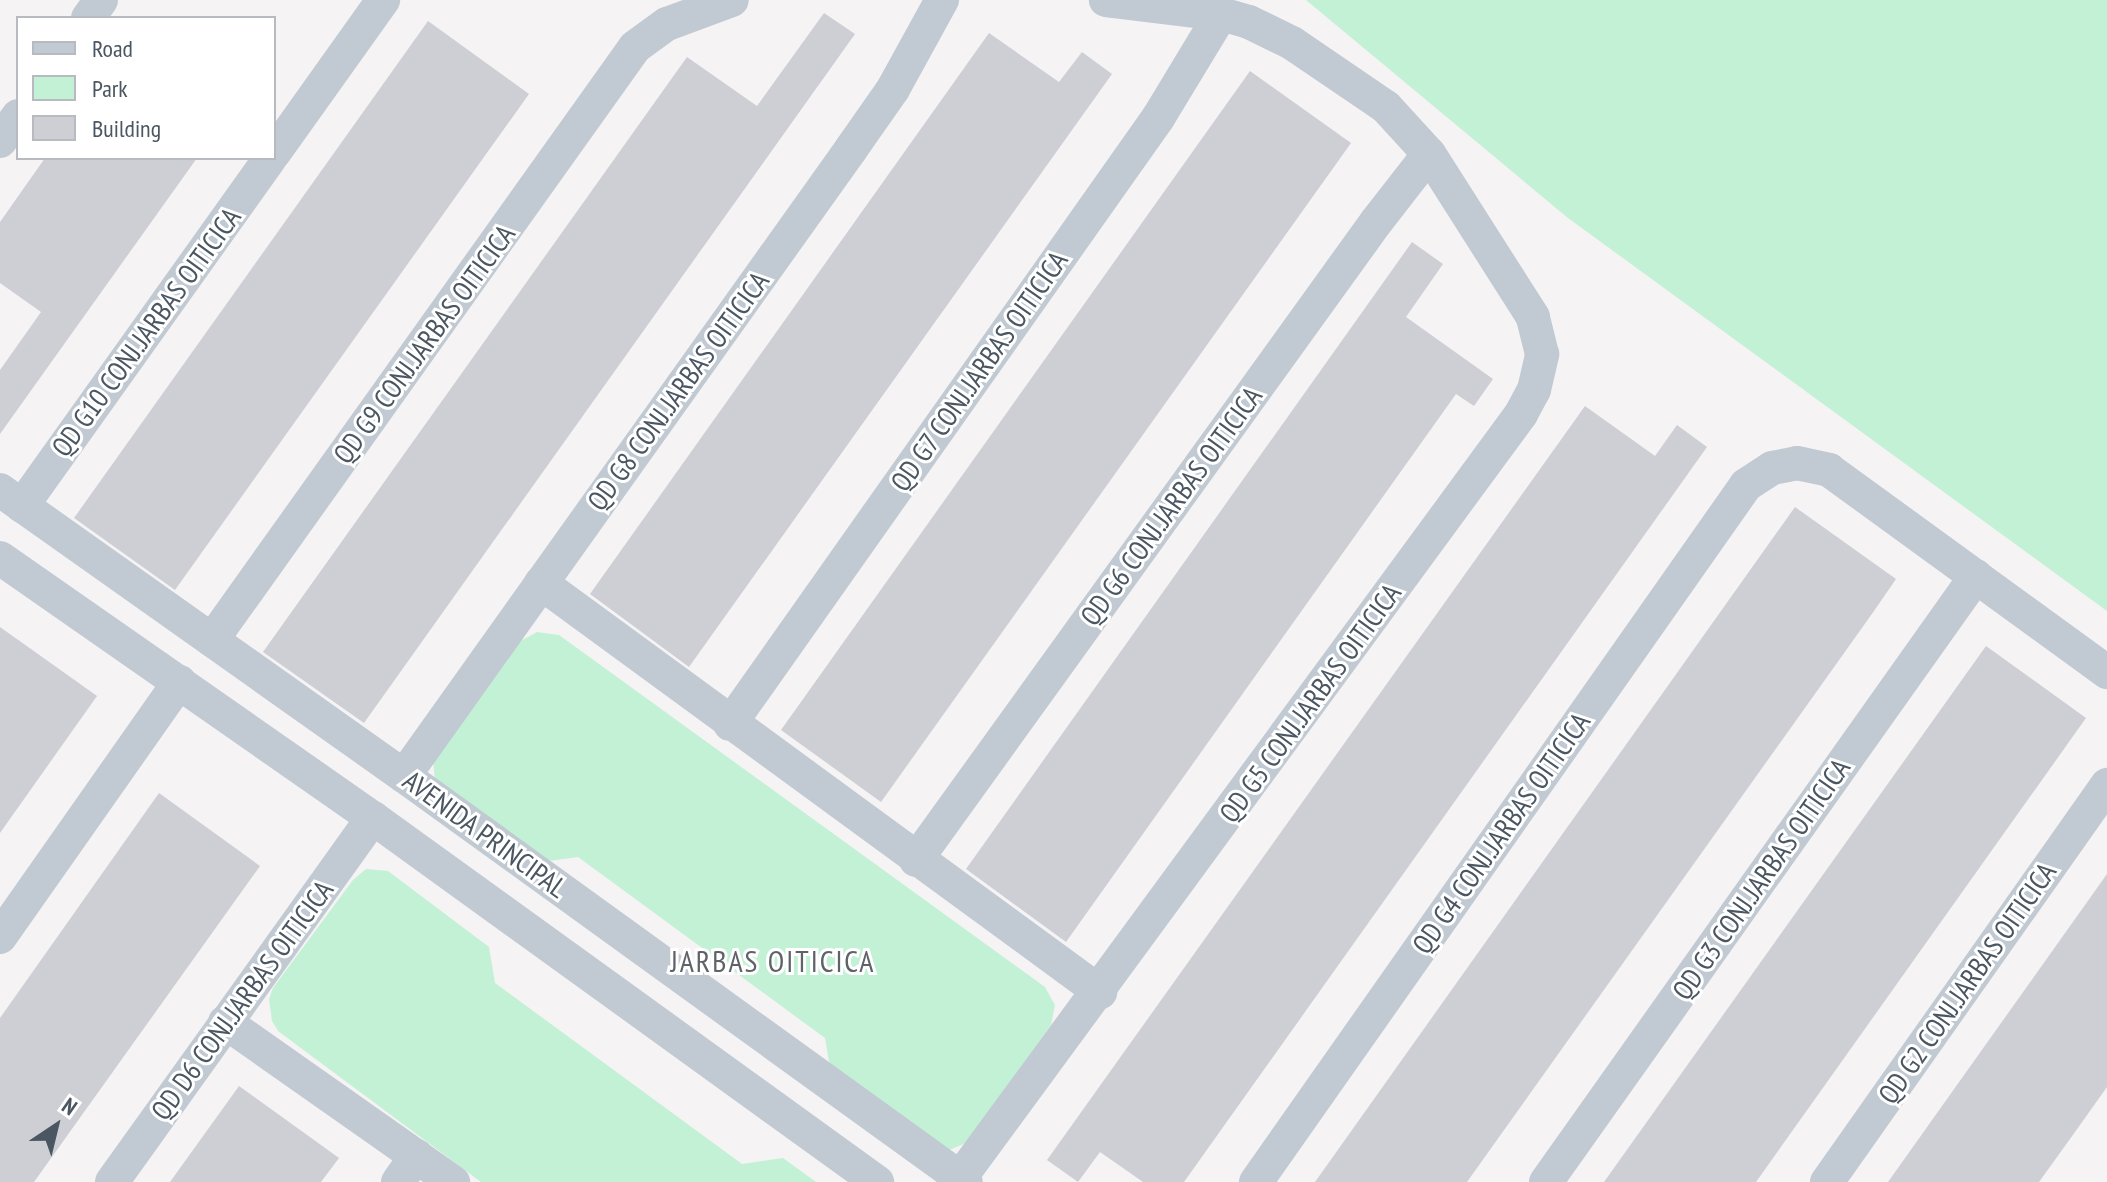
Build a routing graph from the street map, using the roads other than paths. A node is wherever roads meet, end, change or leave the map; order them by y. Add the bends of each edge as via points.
1 (383, 0) edge
2 (732, 0) edge
3 (942, 0) edge
4 (1106, 0) edge
5 (1221, 14) junction
6 (16, 119) edge
7 (0, 141) edge
8 (276, 150) edge
9 (1429, 154) junction
10 (268, 160) edge
11 (11, 498) edge
12 (0, 558) edge
13 (1976, 576) junction
14 (541, 583) junction
15 (212, 640) junction
16 (2107, 672) edge
17 (179, 682) junction
18 (730, 724) junction
19 (404, 776) junction
20 (2107, 785) edge
21 (373, 818) junction
22 (916, 860) junction
23 (0, 937) edge
24 (681, 976) junction
25 (1100, 992) junction
26 (650, 1018) junction
27 (225, 1022) junction
28 (407, 1169) edge
29 (963, 1180) edge
30 (112, 1182) edge
31 (453, 1182) edge
32 (877, 1182) edge
33 (1256, 1182) edge
34 (1546, 1182) edge
35 (1827, 1182) edge

1 - 8 street
2 - 15 street, QD G9 CONJ.JARBAS OITICICA via 667,24 635,47
3 - 14 street, QD G8 CONJ.JARBAS OITICICA via 860,137
4 - 5 street, QD G5 CONJ.JARBAS OITICICA
5 - 9 street, QD G5 CONJ.JARBAS OITICICA via 1292,43 1386,107
5 - 18 street, QD G7 CONJ.JARBAS OITICICA via 1158,118
6 - 7 street
9 - 22 street, QD G6 CONJ.JARBAS OITICICA
9 - 25 street, QD G5 CONJ.JARBAS OITICICA via 1533,317 1542,354 1534,390
10 - 11 street, QD G10 CONJ.JARBAS OITICICA
11 - 15 street, AVENIDA PRINCIPAL
12 - 17 street, AVENIDA PRINCIPAL
13 - 16 street
13 - 33 street, QD G4 CONJ.JARBAS OITICICA via 1829,470 1797,463 1772,468 1746,485
13 - 34 street, QD G3 CONJ.JARBAS OITICICA
14 - 18 street
14 - 19 street, QD G8 CONJ.JARBAS OITICICA
15 - 19 street, AVENIDA PRINCIPAL
17 - 21 street, AVENIDA PRINCIPAL
17 - 23 street
18 - 22 street
19 - 24 street, AVENIDA PRINCIPAL
20 - 35 street, QD G2 CONJ.JARBAS OITICICA
21 - 26 street, AVENIDA PRINCIPAL
21 - 27 street, QD D6 CONJ.JARBAS OITICICA
22 - 25 street
24 - 26 street
24 - 29 street, AVENIDA PRINCIPAL
25 - 29 street, QD G5 CONJ.JARBAS OITICICA
26 - 32 street, AVENIDA PRINCIPAL
27 - 28 street
27 - 30 street, QD D6 CONJ.JARBAS OITICICA
28 - 31 street

